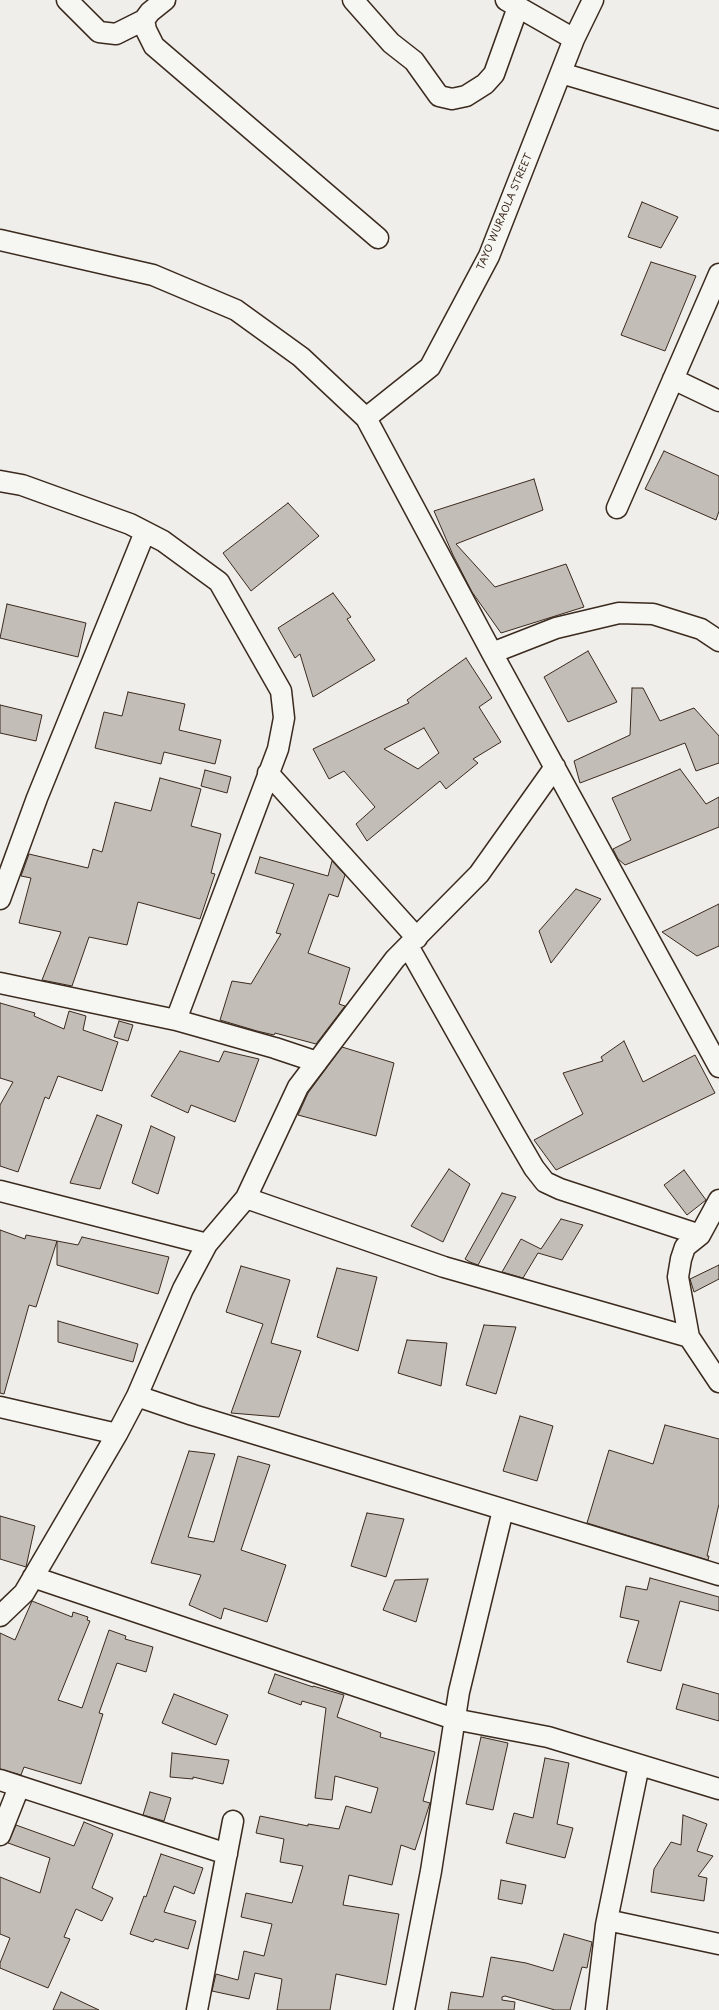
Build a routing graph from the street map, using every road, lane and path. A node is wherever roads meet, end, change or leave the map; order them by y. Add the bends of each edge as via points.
1 (67, 0) edge
2 (165, 0) edge
3 (352, 0) edge
4 (593, 0) edge
5 (512, 3) edge
6 (144, 20) junction
7 (574, 39) junction
8 (561, 73) junction
9 (719, 120) edge
10 (378, 238) dead end
11 (0, 240) edge
12 (719, 274) edge
13 (673, 378) junction
14 (719, 401) edge
15 (366, 418) junction
16 (0, 481) edge
17 (617, 508) dead end
18 (145, 532) junction
19 (719, 641) edge
20 (492, 653) junction
21 (555, 767) junction
22 (268, 773) junction
23 (0, 899) edge
24 (412, 942) junction
25 (0, 982) edge
26 (176, 1020) junction
27 (317, 1062) junction
28 (719, 1067) edge
29 (0, 1191) edge
30 (246, 1198) junction
31 (719, 1200) edge
32 (700, 1235) junction
33 (207, 1244) junction
34 (689, 1337) junction
35 (719, 1382) edge
36 (137, 1396) junction
37 (0, 1407) edge
38 (117, 1434) junction
39 (503, 1510) junction
40 (719, 1575) edge
41 (33, 1577) junction
42 (0, 1616) edge
43 (454, 1719) junction
44 (639, 1765) junction
45 (0, 1780) edge
46 (18, 1787) junction
47 (719, 1789) edge
48 (233, 1821) dead end
49 (0, 1835) edge
50 (227, 1854) junction
51 (608, 1920) junction
52 (719, 1944) edge
53 (197, 2010) edge
54 (404, 2010) edge
55 (596, 2010) edge

1 - 6 street via 99,32 105,34 116,34
2 - 6 street
3 - 5 street via 391,43 414,61 439,96 452,99 466,96 486,84 494,74
4 - 7 street, TAYO WURAOLA STREET
5 - 7 street
6 - 10 street via 154,46
7 - 8 street, TAYO WURAOLA STREET
8 - 9 street
8 - 15 street, TAYO WURAOLA STREET via 489,256 430,367
11 - 15 street via 153,275 236,310 301,357
12 - 13 street
13 - 14 street
13 - 17 street
15 - 20 street
16 - 18 street via 22,485 130,524
18 - 22 street via 163,541 219,582 281,691 284,718 278,749
18 - 23 street via 37,798
19 - 20 street via 701,629 653,614 618,613 556,628
20 - 21 street
21 - 24 street via 479,874
21 - 28 street
22 - 24 street
22 - 26 street
24 - 27 street via 395,959
24 - 32 street via 520,1144 545,1182
25 - 26 street
26 - 27 street
27 - 30 street via 298,1087
29 - 33 street
30 - 33 street
30 - 34 street via 444,1267
31 - 32 street
32 - 34 street via 685,1247 678,1277
33 - 36 street via 183,1289
34 - 35 street
36 - 38 street
36 - 39 street
37 - 38 street
38 - 41 street
39 - 40 street
39 - 43 street
41 - 42 street via 24,1593
41 - 43 street
43 - 44 street via 548,1737
43 - 54 street via 431,1870
44 - 47 street
44 - 51 street
45 - 46 street
46 - 49 street
46 - 50 street
48 - 50 street
50 - 53 street
51 - 52 street
51 - 55 street

